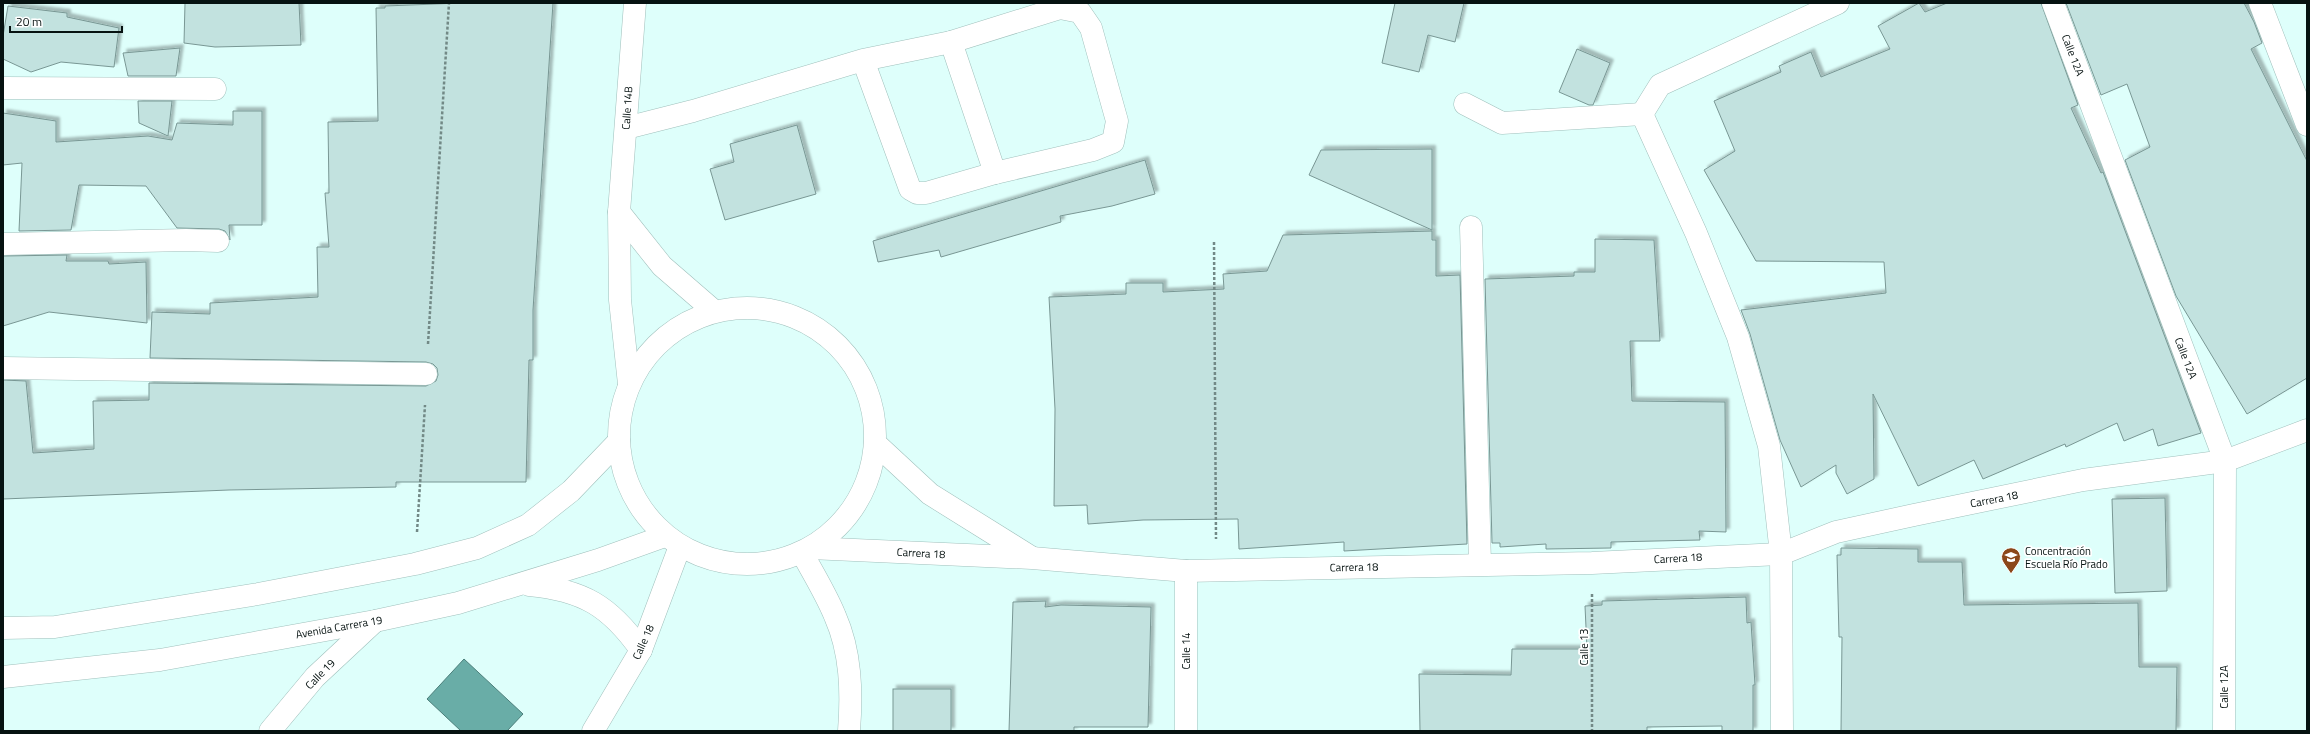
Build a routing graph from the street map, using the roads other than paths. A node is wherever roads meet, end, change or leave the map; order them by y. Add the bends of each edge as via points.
1 (635, 3) edge
2 (1838, 3) edge
3 (2053, 3) edge
4 (2260, 3) edge
5 (951, 42) junction
6 (863, 60) junction
7 (3, 88) edge
8 (215, 89) dead end
9 (1465, 104) dead end
10 (1642, 114) junction
11 (2307, 125) edge
12 (626, 128) junction
13 (994, 173) junction
14 (619, 212) junction
15 (1471, 227) dead end
16 (218, 241) dead end
17 (3, 244) edge
18 (714, 311) junction
19 (3, 368) edge
20 (426, 374) road end
21 (629, 384) junction
22 (2307, 430) edge
23 (618, 441) junction
24 (875, 443) junction
25 (2225, 461) junction
26 (673, 541) junction
27 (806, 550) junction
28 (1781, 554) junction
29 (1032, 558) junction
30 (1480, 564) junction
31 (1186, 571) junction
32 (522, 584) junction
33 (375, 621) junction
34 (3, 628) edge
35 (642, 650) junction
36 (3, 677) edge
37 (270, 731) edge
38 (593, 731) edge
39 (849, 731) edge
40 (1186, 731) edge
41 (1782, 731) edge
42 (2224, 731) edge

1 - 12 street, Calle 14B
2 - 10 street via 1660,85
3 - 25 street, Calle 12A
4 - 11 street
5 - 6 street
5 - 13 street
5 - 13 street via 1060,8 1080,12 1091,28 1117,121 1113,142 1093,150
6 - 12 street via 693,111
6 - 13 street via 910,188 917,193 926,193
7 - 8 street
9 - 10 street via 1502,123
10 - 28 street via 1696,233 1738,337 1769,446
12 - 14 street, Calle 14B
14 - 18 street via 662,266
14 - 21 street, Calle 14B via 620,300
15 - 30 street
16 - 17 street
18 - 21 street via 687,322 663,338 644,359
18 - 24 street via 744,307 774,310 802,320 828,336 848,357 864,383 872,412
19 - 20 street
21 - 23 street via 620,412
22 - 25 street, Carrera 18
23 - 26 street via 623,468 632,494 647,516
23 - 34 street via 571,491 528,524 477,548 415,564 258,594 70,624
24 - 27 street via 871,468 862,493 852,509 831,533
24 - 29 street, Carrera 18 via 930,494
25 - 28 street, Carrera 18 via 2083,480 1914,515 1836,532
25 - 42 street, Calle 12A
26 - 27 street via 709,559 740,565 772,562
26 - 32 street, Avenida Carrera 19
26 - 35 street, Calle 18
27 - 29 street, Carrera 18
27 - 39 street via 836,616 847,654 852,698
28 - 30 street, Carrera 18
28 - 41 street
29 - 31 street, Carrera 18
30 - 31 street, Carrera 18
31 - 40 street, Calle 14
32 - 33 street, Avenida Carrera 19 via 458,603
32 - 35 street via 556,587 589,599 617,619
33 - 36 street, Avenida Carrera 19 via 160,660
33 - 37 street, Calle 19 via 315,677
35 - 38 street, Calle 18

